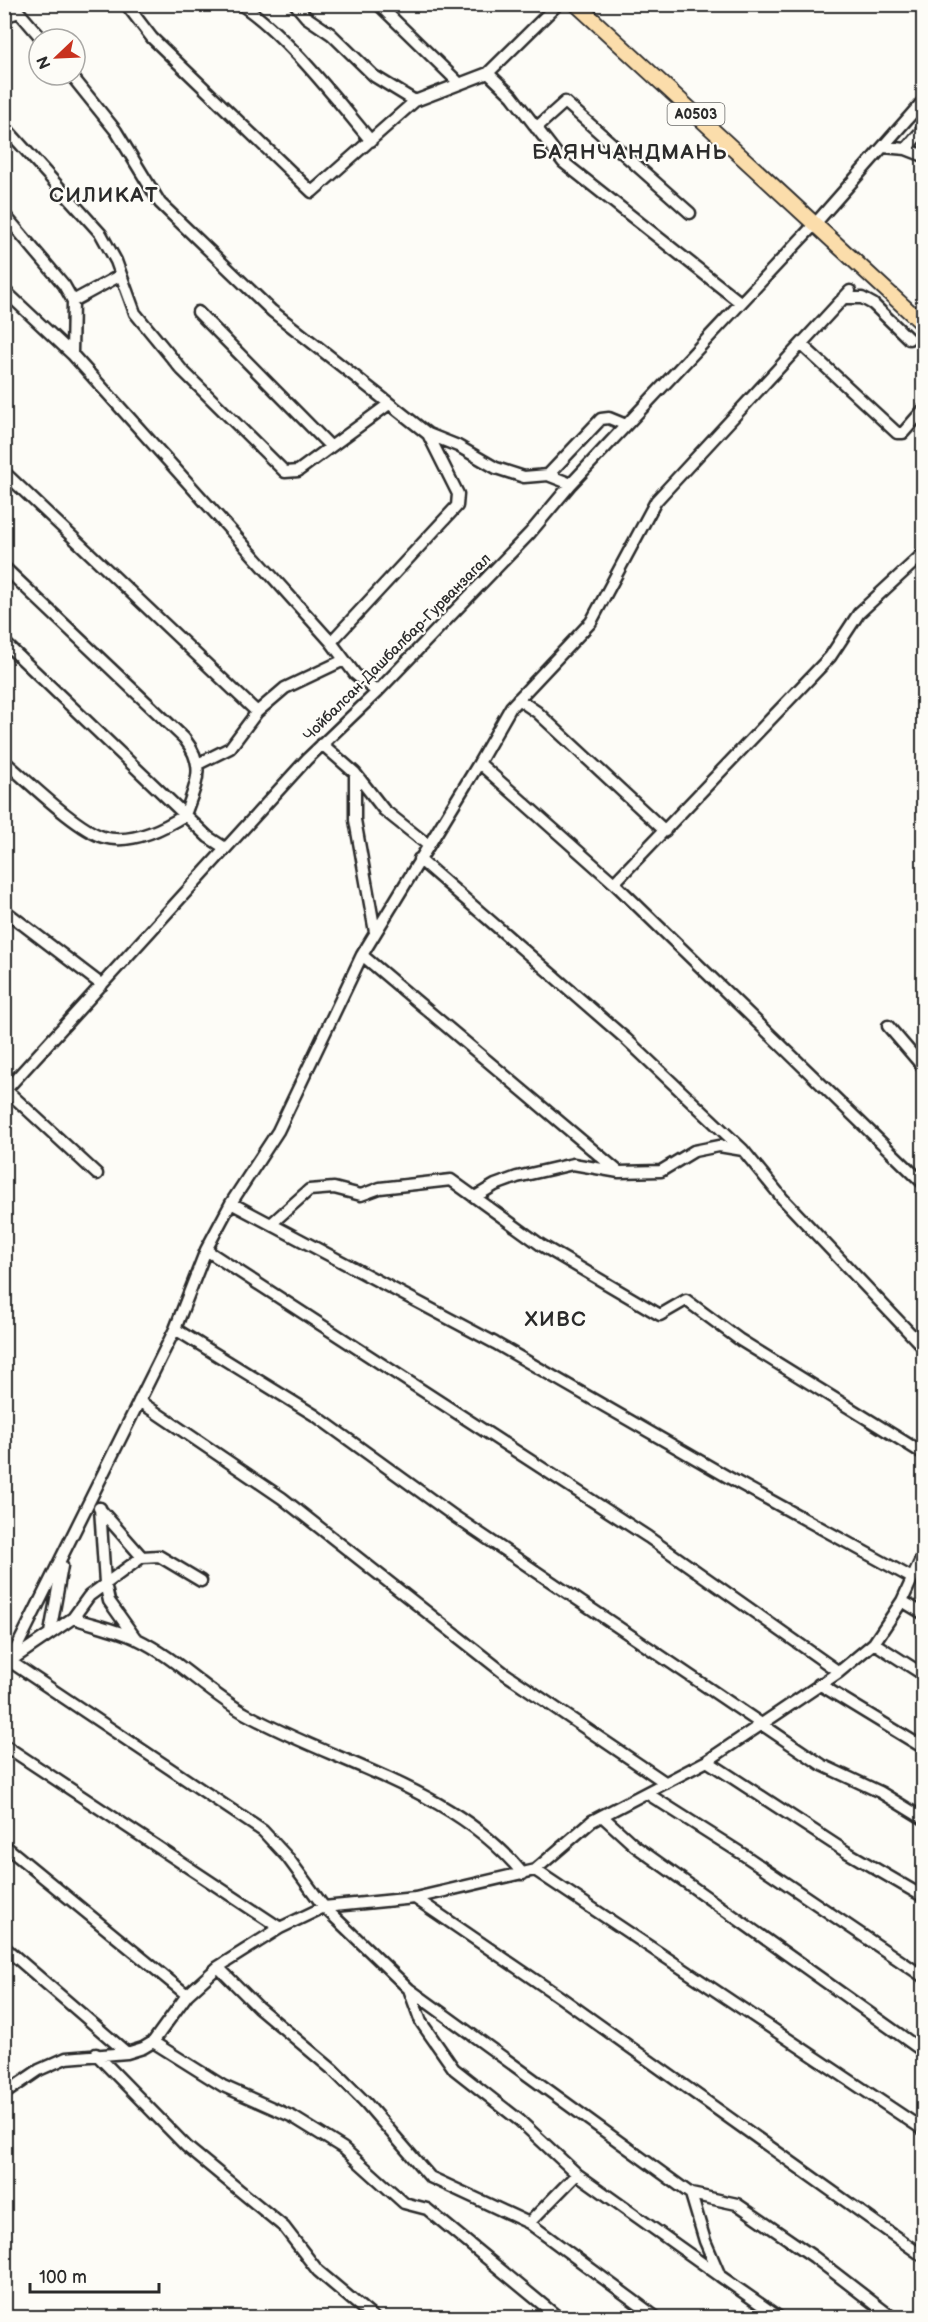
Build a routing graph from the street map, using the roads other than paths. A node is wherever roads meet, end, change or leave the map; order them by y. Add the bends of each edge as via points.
1 (126, 4) edge
2 (240, 4) edge
3 (295, 4) edge
4 (378, 4) edge
5 (558, 4) edge
6 (576, 4) edge
7 (4, 17) edge
8 (32, 27) edge
9 (488, 73) junction
10 (460, 84) junction
11 (81, 87) edge
12 (924, 100) edge
13 (415, 101) junction
14 (4, 126) edge
15 (536, 128) junction
16 (924, 128) edge
17 (371, 141) junction
18 (883, 147) junction
19 (906, 149) junction
20 (924, 156) edge
21 (690, 213) dead end
22 (4, 214) edge
23 (814, 225) junction
24 (119, 276) junction
25 (4, 290) edge
26 (73, 301) junction
27 (741, 303) junction
28 (198, 312) dead end
29 (924, 325) edge
30 (909, 339) dead end
31 (801, 344) junction
32 (72, 354) junction
33 (389, 404) junction
34 (924, 409) edge
35 (919, 423) edge
36 (626, 425) junction
37 (428, 434) junction
38 (330, 446) junction
39 (4, 472) edge
40 (548, 475) junction
41 (571, 483) junction
42 (924, 553) edge
43 (4, 567) edge
44 (4, 642) edge
45 (331, 642) junction
46 (344, 660) junction
47 (376, 692) junction
48 (518, 699) junction
49 (257, 712) junction
50 (322, 744) junction
51 (4, 761) edge
52 (479, 763) junction
53 (198, 765) junction
54 (355, 773) junction
55 (185, 815) junction
56 (665, 831) junction
57 (428, 845) junction
58 (225, 848) junction
59 (419, 859) junction
60 (614, 883) junction
61 (4, 910) edge
62 (375, 932) junction
63 (362, 955) junction
64 (102, 985) junction
65 (888, 1026) dead end
66 (924, 1068) edge
67 (5, 1090) edge
68 (742, 1150) junction
69 (619, 1172) junction
70 (97, 1174) dead end
71 (924, 1184) edge
72 (475, 1197) junction
73 (231, 1203) junction
74 (271, 1224) junction
75 (206, 1250) junction
76 (175, 1329) junction
77 (924, 1348) edge
78 (139, 1401) junction
79 (924, 1454) edge
80 (91, 1497) junction
81 (100, 1508) junction
82 (924, 1553) edge
83 (64, 1554) junction
84 (142, 1557) junction
85 (920, 1567) edge
86 (912, 1578) junction
87 (201, 1581) dead end
88 (105, 1583) junction
89 (902, 1601) junction
90 (924, 1614) edge
91 (72, 1618) junction
92 (50, 1634) junction
93 (136, 1639) junction
94 (874, 1643) junction
95 (6, 1663) edge
96 (839, 1672) junction
97 (924, 1675) edge
98 (819, 1684) junction
99 (762, 1725) junction
100 (4, 1745) edge
101 (924, 1748) edge
102 (707, 1761) junction
103 (666, 1784) junction
104 (648, 1794) junction
105 (602, 1816) junction
106 (924, 1819) edge
107 (4, 1845) edge
108 (535, 1870) junction
109 (523, 1874) junction
110 (924, 1897) edge
111 (415, 1898) junction
112 (324, 1907) junction
113 (279, 1928) junction
114 (4, 1947) edge
115 (218, 1967) junction
116 (924, 1977) edge
117 (409, 1989) junction
118 (188, 1995) junction
119 (153, 2042) junction
120 (924, 2052) edge
121 (127, 2053) junction
122 (96, 2054) junction
123 (4, 2094) edge
124 (924, 2130) edge
125 (577, 2174) junction
126 (691, 2194) junction
127 (529, 2223) junction
128 (924, 2257) edge
129 (720, 2276) junction
130 (374, 2318) edge
131 (559, 2318) edge
132 (657, 2318) edge
133 (780, 2318) edge
134 (893, 2318) edge

1 - 17 street via 152,38 312,192
2 - 17 street via 326,87
3 - 13 street via 374,76
4 - 10 street
5 - 9 street
6 - 23 main road, A0503
7 - 8 street via 19,12
9 - 10 street
9 - 15 street
10 - 13 street
11 - 33 street via 116,130 160,203 264,304
12 - 18 street, Чойбалсан-Дашбалбар-Гурванзагал
13 - 17 street
14 - 24 street via 101,234 116,261
15 - 21 street via 565,102
15 - 27 street via 563,162
16 - 19 street
18 - 19 street
18 - 23 street, Чойбалсан-Дашбалбар-Гурванзагал
19 - 20 street
22 - 26 street
23 - 27 street, Чойбалсан-Дашбалбар-Гурванзагал
23 - 29 main road, A0503
24 - 26 street
24 - 38 street via 141,321 181,369 276,466 285,472 298,471
25 - 32 street
26 - 32 street
27 - 36 street, Чойбалсан-Дашбалбар-Гурванзагал
28 - 38 street
30 - 31 street via 873,303 846,295
31 - 35 street via 897,433
31 - 48 street via 656,501 591,622
32 - 45 street
33 - 37 street
33 - 38 street
34 - 35 street
36 - 40 street via 601,419
36 - 41 street, Чойбалсан-Дашбалбар-Гурванзагал
37 - 40 street via 496,468 524,477
37 - 45 street via 458,494 457,506
39 - 49 street
40 - 41 street
41 - 47 street, Чойбалсан-Дашбалбар-Гурванзагал via 530,533
42 - 56 street via 859,613 830,657
43 - 53 street via 184,738 195,752
44 - 55 street
45 - 46 street
46 - 47 street
46 - 49 street via 285,688
47 - 50 street, Чойбалсан-Дашбалбар-Гурванзагал
48 - 52 street
48 - 56 street via 537,712
49 - 53 street via 230,748
50 - 54 street
50 - 58 street, Чойбалсан-Дашбалбар-Гурванзагал
51 - 55 street via 72,819 102,837 124,839 151,833
52 - 57 street
52 - 60 street
53 - 55 street via 197,784
54 - 57 street via 384,810
54 - 62 street via 355,820
55 - 58 street
56 - 60 street
57 - 59 street
58 - 64 street, Чойбалсан-Дашбалбар-Гурванзагал
59 - 62 street
59 - 68 street via 626,1040
60 - 71 street
61 - 64 street
62 - 63 street
63 - 69 street
63 - 73 street via 278,1131
64 - 67 street, Чойбалсан-Дашбалбар-Гурванзагал
65 - 66 street
67 - 70 street
68 - 69 street via 719,1146 694,1151 661,1171
68 - 77 street
69 - 72 street via 573,1164 517,1177
72 - 74 street via 451,1180 380,1188 361,1195 334,1188 309,1190
72 - 79 street via 541,1245 660,1315 686,1300 740,1340
73 - 74 street
73 - 75 street
74 - 86 street via 495,1343
75 - 76 street
75 - 96 street via 648,1537
76 - 78 street
76 - 99 street via 316,1416 454,1516
78 - 80 street
78 - 103 street via 282,1498 504,1673
80 - 81 street
80 - 83 street
81 - 84 street
81 - 88 street
82 - 85 street
83 - 92 street
83 - 95 street
84 - 87 street via 159,1556
84 - 88 street
85 - 86 street
86 - 89 street
88 - 91 street
88 - 93 street via 113,1611
89 - 90 street
89 - 94 street
91 - 92 street
91 - 93 street
92 - 95 street
93 - 109 street via 246,1713 467,1820 502,1848
94 - 96 street
94 - 97 street
95 - 112 street via 263,1831
96 - 98 street
98 - 99 street
98 - 101 street
99 - 102 street
99 - 106 street via 822,1765 880,1792
100 - 113 street
102 - 103 street
102 - 110 street
103 - 104 street
104 - 105 street
104 - 116 street
105 - 108 street
105 - 120 street via 635,1846
107 - 118 street
108 - 109 street
108 - 124 street
109 - 111 street
111 - 112 street
111 - 128 street
112 - 113 street
112 - 117 street
113 - 115 street
114 - 121 street
115 - 118 street
115 - 127 street via 341,2078 430,2177
117 - 125 street via 421,2022 454,2069 519,2120
117 - 126 street
118 - 119 street
119 - 121 street
119 - 131 street via 223,2086 293,2117 343,2148 404,2203 427,2209
121 - 122 street
122 - 123 street via 66,2058
122 - 130 street via 187,2147 284,2227 318,2271
125 - 127 street
125 - 129 street
126 - 129 street
126 - 134 street via 737,2204
127 - 132 street
129 - 133 street

